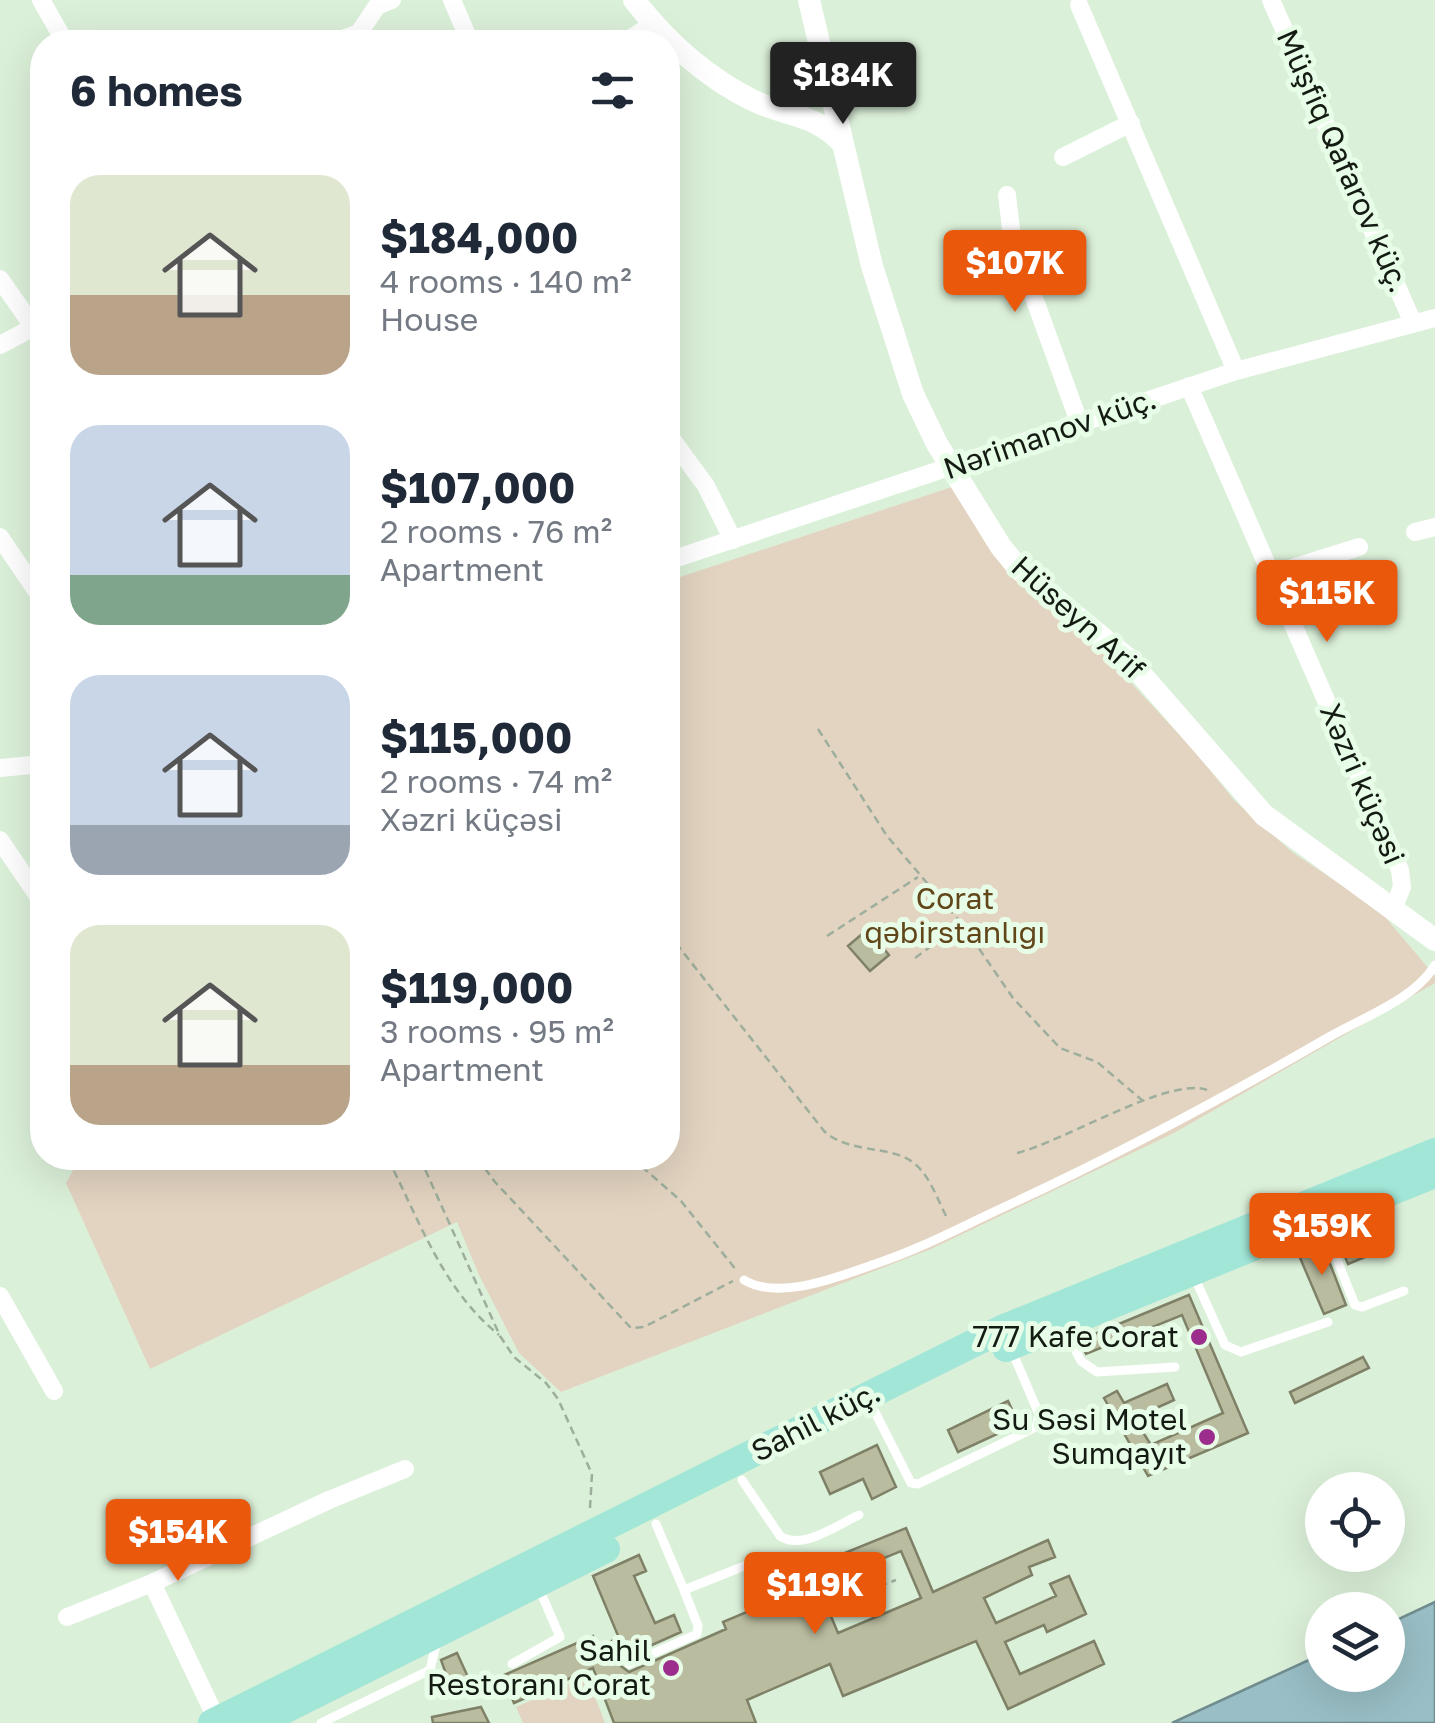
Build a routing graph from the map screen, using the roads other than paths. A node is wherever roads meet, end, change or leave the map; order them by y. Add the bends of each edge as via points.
1 (41, 0) edge
2 (392, 0) edge
3 (452, 0) edge
4 (634, 0) edge
5 (808, 0) edge
6 (1271, 0) edge
7 (1079, 5) dead end
8 (653, 24) junction
9 (58, 30) edge
10 (361, 30) edge
11 (465, 30) edge
12 (644, 30) edge
13 (660, 30) edge
14 (680, 48) edge
15 (830, 90) junction
16 (805, 118) junction
17 (1130, 123) junction
18 (842, 143) junction
19 (1063, 158) dead end
20 (1008, 195) dead end
21 (0, 279) edge
22 (1435, 318) edge
23 (30, 322) edge
24 (1413, 323) junction
25 (30, 336) edge
26 (0, 345) edge
27 (1236, 371) junction
28 (1190, 386) junction
29 (1079, 422) junction
30 (680, 450) edge
31 (951, 468) junction
32 (1435, 527) edge
33 (1415, 532) dead end
34 (0, 537) edge
35 (734, 540) junction
36 (1359, 547) dead end
37 (680, 556) edge
38 (1270, 574) junction
39 (30, 581) edge
40 (30, 765) edge
41 (0, 768) edge
42 (0, 840) edge
43 (30, 884) edge
44 (1394, 907) junction
45 (1435, 940) edge
46 (1435, 965) edge
47 (1435, 1152) edge
48 (1435, 1174) edge
49 (1320, 1219) junction
50 (1192, 1272) junction
51 (744, 1280) road end
52 (1404, 1291) dead end
53 (0, 1296) edge
54 (1328, 1322) dead end
55 (1062, 1325) junction
56 (1010, 1346) junction
57 (1175, 1368) dead end
58 (54, 1392) dead end
59 (875, 1412) junction
60 (405, 1469) dead end
61 (742, 1480) junction
62 (859, 1515) dead end
63 (656, 1524) junction
64 (757, 1562) dead end
65 (152, 1583) junction
66 (537, 1584) junction
67 (684, 1590) junction
68 (67, 1617) dead end
69 (438, 1633) junction
70 (512, 1664) dead end
71 (629, 1664) dead end
72 (214, 1722) edge
73 (258, 1723) edge
74 (321, 1723) edge

1 - 9 street
2 - 10 street via 377,6
3 - 11 street
4 - 8 street
5 - 15 street, Hüseyn Arif
6 - 24 street, Müşfiq Qafarov küç.
7 - 17 street
8 - 12 street
8 - 13 street
14 - 16 street via 721,84
15 - 16 street via 825,108
15 - 18 street, Hüseyn Arif
16 - 18 street via 827,126
17 - 19 street
17 - 27 street
18 - 31 street, Hüseyn Arif via 886,314 913,394
20 - 29 street via 1012,237
21 - 23 street
22 - 24 street, Nərimanov küç.
24 - 27 street, Nərimanov küç.
25 - 26 street
27 - 28 street, Nərimanov küç.
28 - 29 street, Nərimanov küç.
28 - 38 street, Xəzri küçəsi
29 - 31 street, Nərimanov küç.
30 - 35 street
31 - 35 street, Nərimanov küç.
31 - 44 street, Hüseyn Arif via 1020,570 1127,658 1264,815
32 - 33 street
34 - 39 street
35 - 37 street, Nərimanov küç.
36 - 38 street
38 - 44 street, Xəzri küçəsi via 1400,870
40 - 41 street
42 - 43 street
44 - 45 street, Hüseyn Arif
46 - 51 lane via 1406,993 1226,1096 954,1230 826,1278 771,1290
47 - 72 main road, Sahil küç. via 1002,1329
48 - 49 main road, Sahil küç.
49 - 50 main road, Sahil küç.
49 - 52 lane via 1355,1304 1362,1308
50 - 54 lane via 1232,1351
50 - 55 main road, Sahil küç.
53 - 58 street
55 - 56 main road, Sahil küç.
55 - 57 lane via 1097,1372
56 - 59 main road, Sahil küç.
56 - 59 lane via 1040,1414 1036,1426 1020,1435 911,1483
59 - 61 main road, Sahil küç.
60 - 65 street
61 - 62 lane via 789,1542
61 - 63 main road, Sahil küç.
63 - 66 main road, Sahil küç.
63 - 67 lane
64 - 67 lane
65 - 68 street
65 - 72 street
66 - 69 main road, Sahil küç.
66 - 70 lane via 560,1638
67 - 71 lane via 697,1634
69 - 73 main road, Sahil küç.
69 - 74 lane via 430,1670

